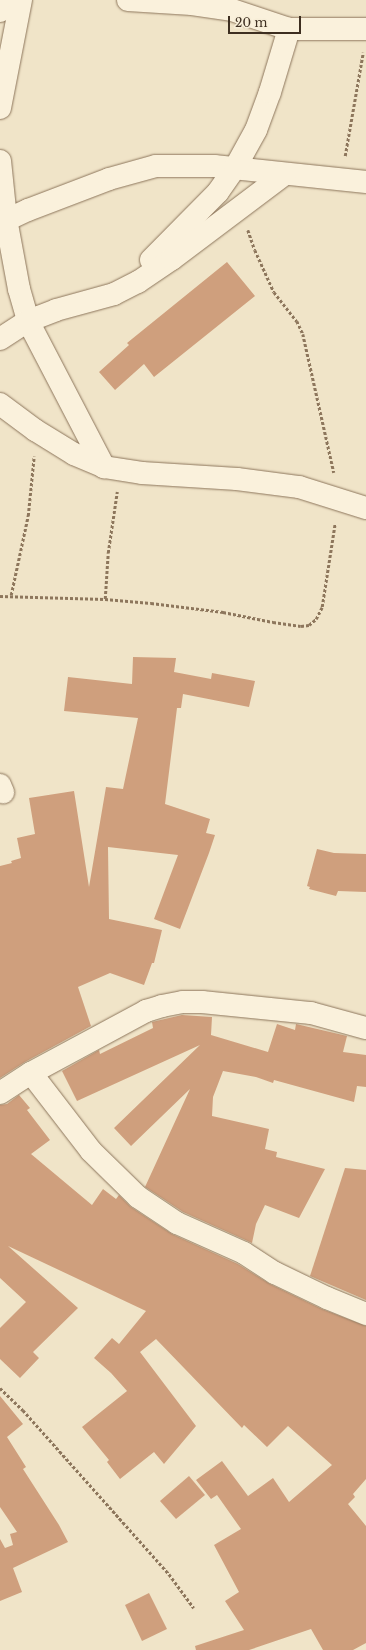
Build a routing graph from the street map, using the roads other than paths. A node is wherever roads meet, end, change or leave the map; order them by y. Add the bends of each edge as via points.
1 (2, 0) edge
2 (21, 0) edge
3 (128, 0) edge
4 (0, 11) edge
5 (289, 29) junction
6 (365, 38) edge
7 (0, 108) edge
8 (0, 161) edge
9 (235, 168) junction
10 (285, 174) junction
11 (366, 182) edge
12 (3, 221) edge
13 (114, 294) junction
14 (28, 321) junction
15 (0, 338) edge
16 (0, 404) edge
17 (112, 468) junction
18 (366, 508) edge
19 (366, 1028) edge
20 (31, 1073) junction
21 (0, 1093) edge
22 (366, 1314) edge

1 - 4 street
2 - 7 street
3 - 5 street via 192,4 232,10
5 - 6 street
5 - 9 street via 256,130
8 - 12 street
9 - 10 street
9 - 12 street via 156,166 109,179
9 - 13 street via 218,192 185,227
10 - 11 street
10 - 13 street via 172,259 138,282
12 - 14 street
13 - 14 street
14 - 15 street
14 - 17 street
16 - 17 street via 74,454
17 - 18 street via 299,487
19 - 20 street via 311,1013 209,1002 183,1002 146,1012
20 - 21 street
20 - 22 street via 91,1151 138,1197 177,1223 244,1253 276,1273 327,1298

